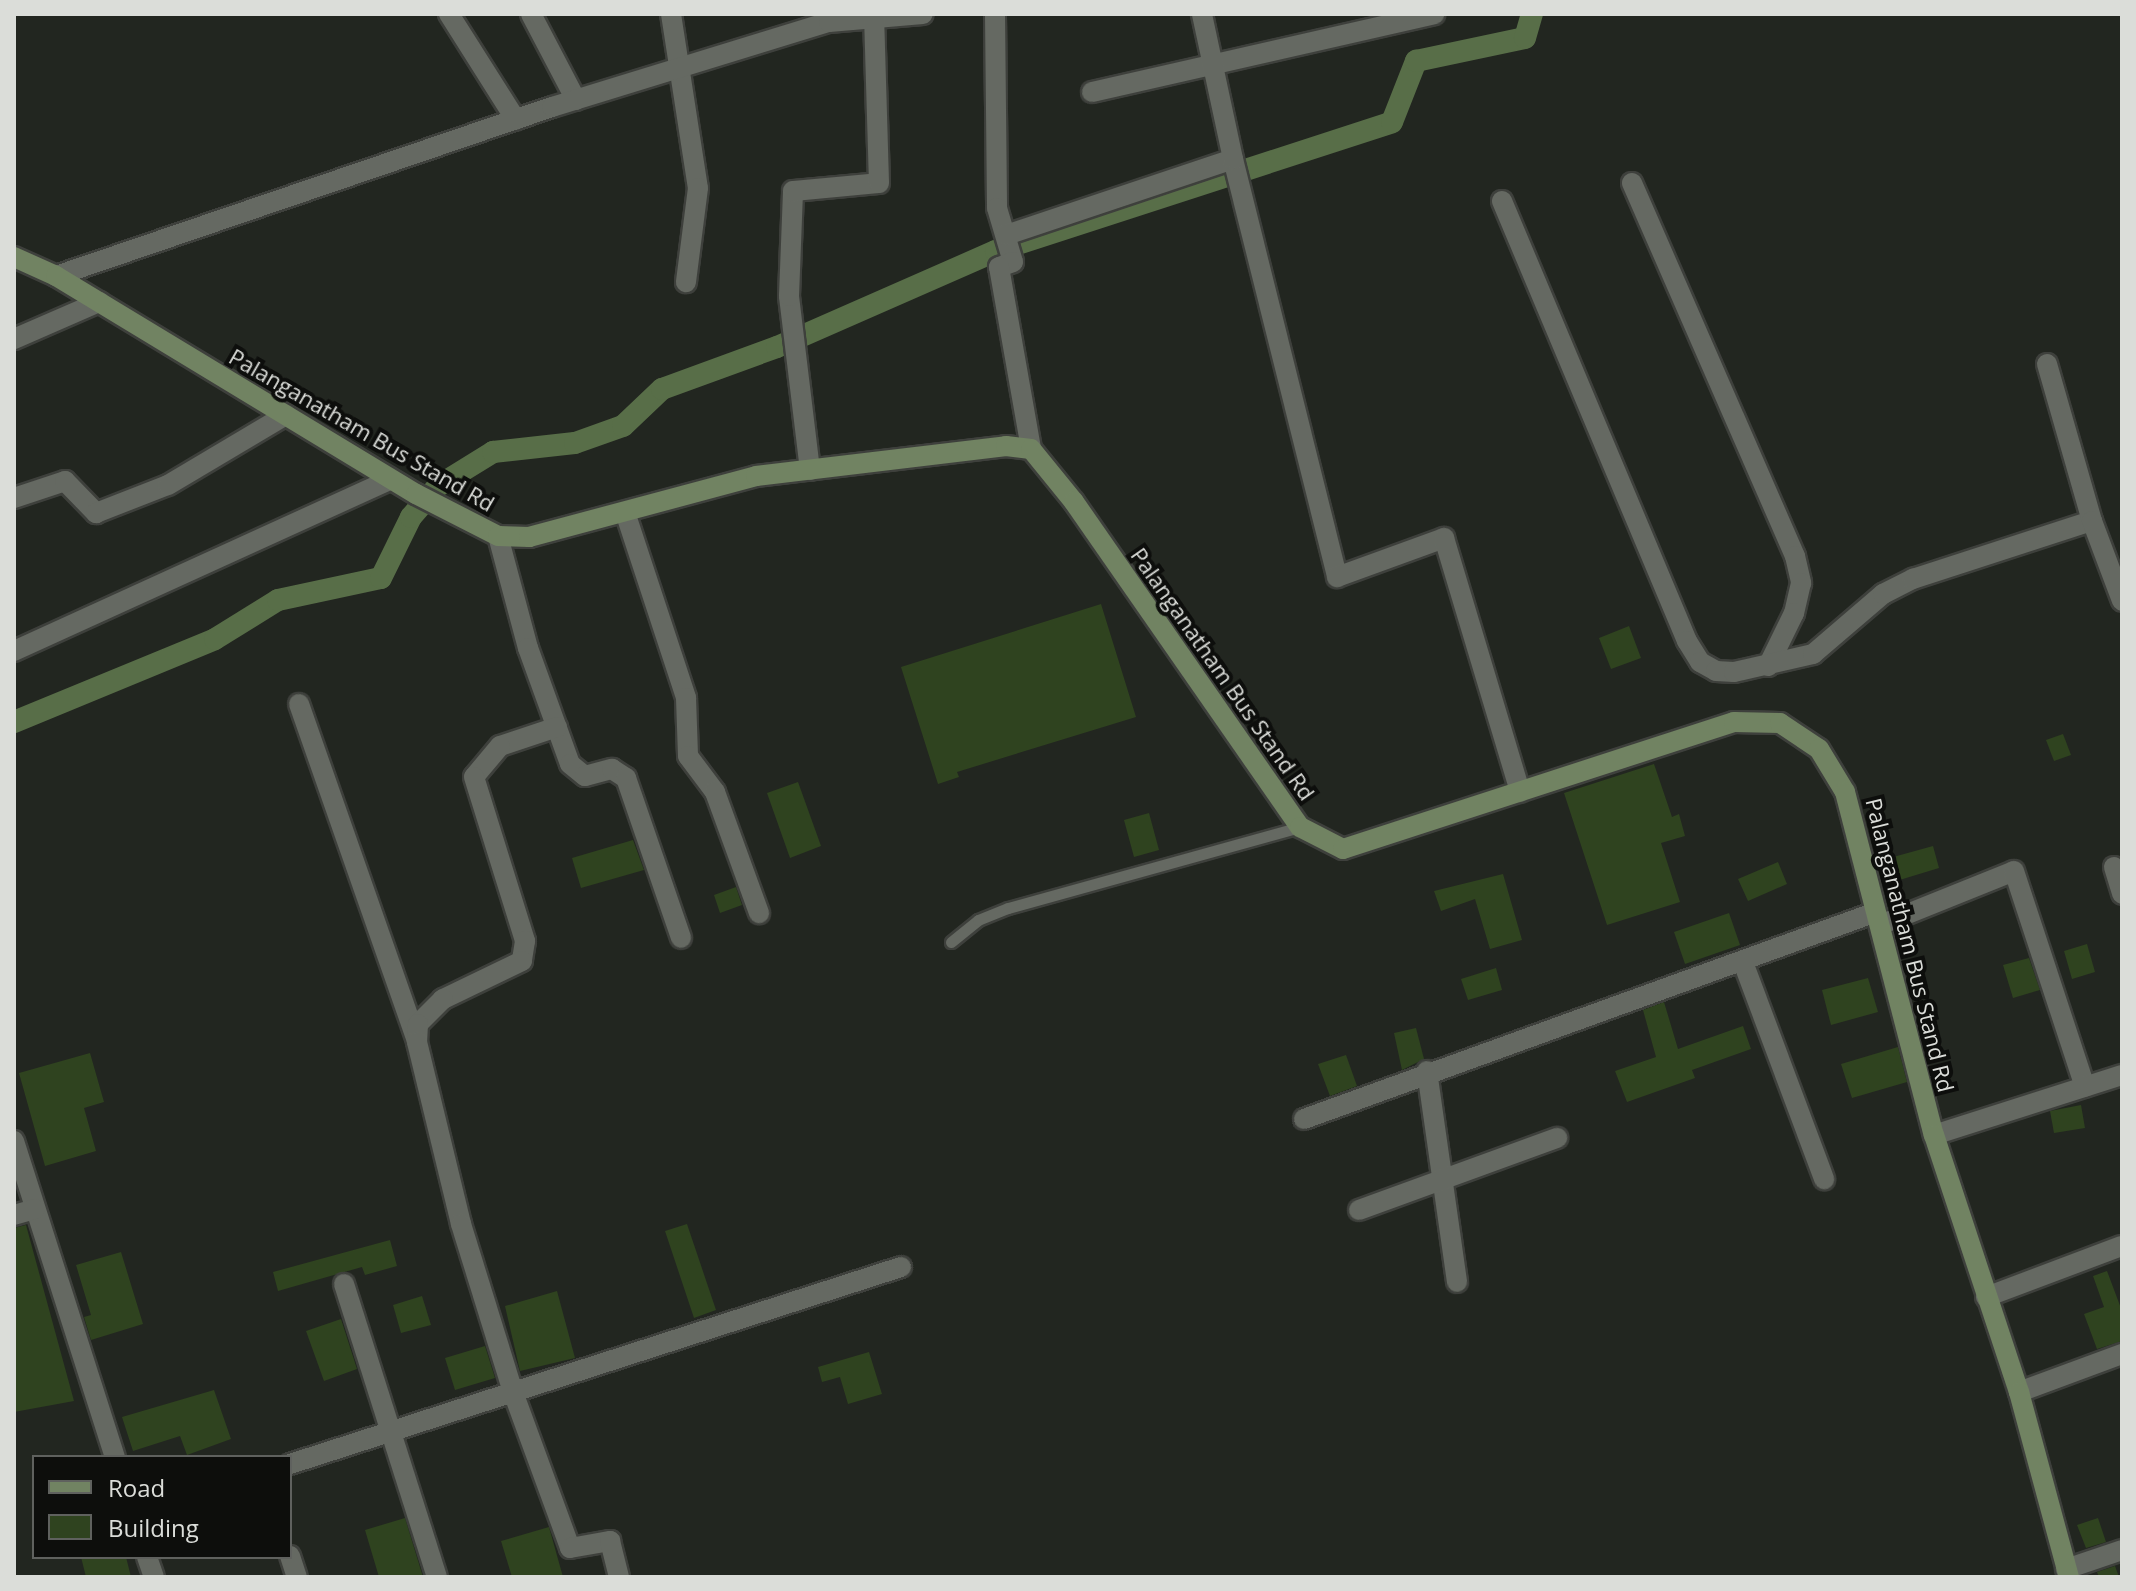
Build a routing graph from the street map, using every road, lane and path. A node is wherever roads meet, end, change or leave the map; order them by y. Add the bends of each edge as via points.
1 (449, 14) edge
2 (531, 14) edge
3 (671, 14) edge
4 (923, 14) edge
5 (995, 14) edge
6 (1202, 14) edge
7 (1434, 14) edge
8 (874, 16) edge
9 (1213, 65) junction
10 (679, 68) junction
11 (1092, 92) dead end
12 (576, 100) junction
13 (516, 120) junction
14 (1233, 159) junction
15 (1632, 183) dead end
16 (1502, 201) dead end
17 (1006, 235) junction
18 (14, 257) edge
19 (56, 276) junction
20 (686, 282) dead end
21 (99, 302) junction
22 (14, 339) edge
23 (2047, 364) dead end
24 (286, 415) junction
25 (1031, 449) junction
26 (810, 470) junction
27 (391, 479) junction
28 (14, 498) edge
29 (625, 512) junction
30 (2092, 521) junction
31 (498, 536) junction
32 (2122, 601) edge
33 (14, 651) edge
34 (1768, 666) junction
35 (299, 704) dead end
36 (557, 727) junction
37 (1520, 792) junction
38 (1300, 827) junction
39 (2114, 867) dead end
40 (2122, 894) edge
41 (759, 913) dead end
42 (1878, 918) junction
43 (681, 938) dead end
44 (951, 942) dead end
45 (1743, 962) junction
46 (417, 1042) junction
47 (1427, 1071) junction
48 (2122, 1075) edge
49 (2085, 1087) junction
50 (1304, 1119) dead end
51 (1934, 1135) junction
52 (1557, 1138) dead end
53 (14, 1141) edge
54 (1824, 1179) dead end
55 (1443, 1180) junction
56 (35, 1209) junction
57 (1359, 1210) dead end
58 (14, 1215) edge
59 (2122, 1246) edge
60 (901, 1267) dead end
61 (1457, 1282) dead end
62 (344, 1284) dead end
63 (1986, 1297) junction
64 (2122, 1354) edge
65 (513, 1392) junction
66 (2019, 1392) junction
67 (392, 1429) junction
68 (114, 1455) edge
69 (292, 1463) edge
70 (2122, 1550) edge
71 (2068, 1573) edge
72 (437, 1577) edge
73 (619, 1577) edge

1 - 13 street
2 - 12 street
3 - 10 street
4 - 8 street
5 - 17 street via 997,208
6 - 9 street
7 - 9 street
8 - 10 street via 829,22
8 - 26 street via 879,183 793,191 789,296
9 - 11 street
9 - 14 street
10 - 12 street
10 - 20 street via 698,188
12 - 13 street
13 - 19 street
14 - 17 street
14 - 37 street via 1337,577 1444,538
15 - 34 street via 1795,556 1801,583 1794,613
16 - 34 street via 1687,641 1700,662 1716,671
17 - 25 street via 1013,262 999,267
18 - 19 street, Palanganatham Bus Stand Rd
19 - 21 street, Palanganatham Bus Stand Rd
21 - 22 street
21 - 24 street, Palanganatham Bus Stand Rd
23 - 30 street
24 - 27 street, Palanganatham Bus Stand Rd
24 - 28 street via 168,485 96,513 65,481
25 - 26 street, Palanganatham Bus Stand Rd via 1006,446
25 - 38 street, Palanganatham Bus Stand Rd via 1074,502
26 - 29 street, Palanganatham Bus Stand Rd via 756,476
27 - 31 street, Palanganatham Bus Stand Rd
27 - 33 street
29 - 31 street, Palanganatham Bus Stand Rd via 529,537
29 - 41 street via 686,698 688,756 715,792
30 - 32 street
30 - 34 street via 1913,579 1869,605 1824,648
31 - 36 street via 515,607
35 - 46 street
36 - 43 street via 576,774 612,769 626,778
36 - 46 street via 500,746 474,777 525,941 522,961 443,999 418,1024
37 - 38 street, Palanganatham Bus Stand Rd via 1343,849
37 - 42 street, Palanganatham Bus Stand Rd via 1734,722 1780,723 1819,749 1845,792
38 - 44 lane via 1008,908 978,920
39 - 40 street
42 - 45 street
42 - 49 street via 2014,871
42 - 51 street, Palanganatham Bus Stand Rd
45 - 47 street
45 - 54 street
46 - 65 street via 461,1224
47 - 50 street
47 - 55 street
48 - 49 street
49 - 51 street
51 - 63 street, Palanganatham Bus Stand Rd
52 - 55 street
53 - 56 street
55 - 57 street
55 - 61 street
56 - 58 street
56 - 68 street
59 - 63 street
60 - 65 street
62 - 67 street
63 - 66 street, Palanganatham Bus Stand Rd
64 - 66 street
65 - 67 street
65 - 73 street via 570,1548 610,1541
66 - 71 street, Palanganatham Bus Stand Rd
67 - 69 street
67 - 72 street
70 - 71 street

